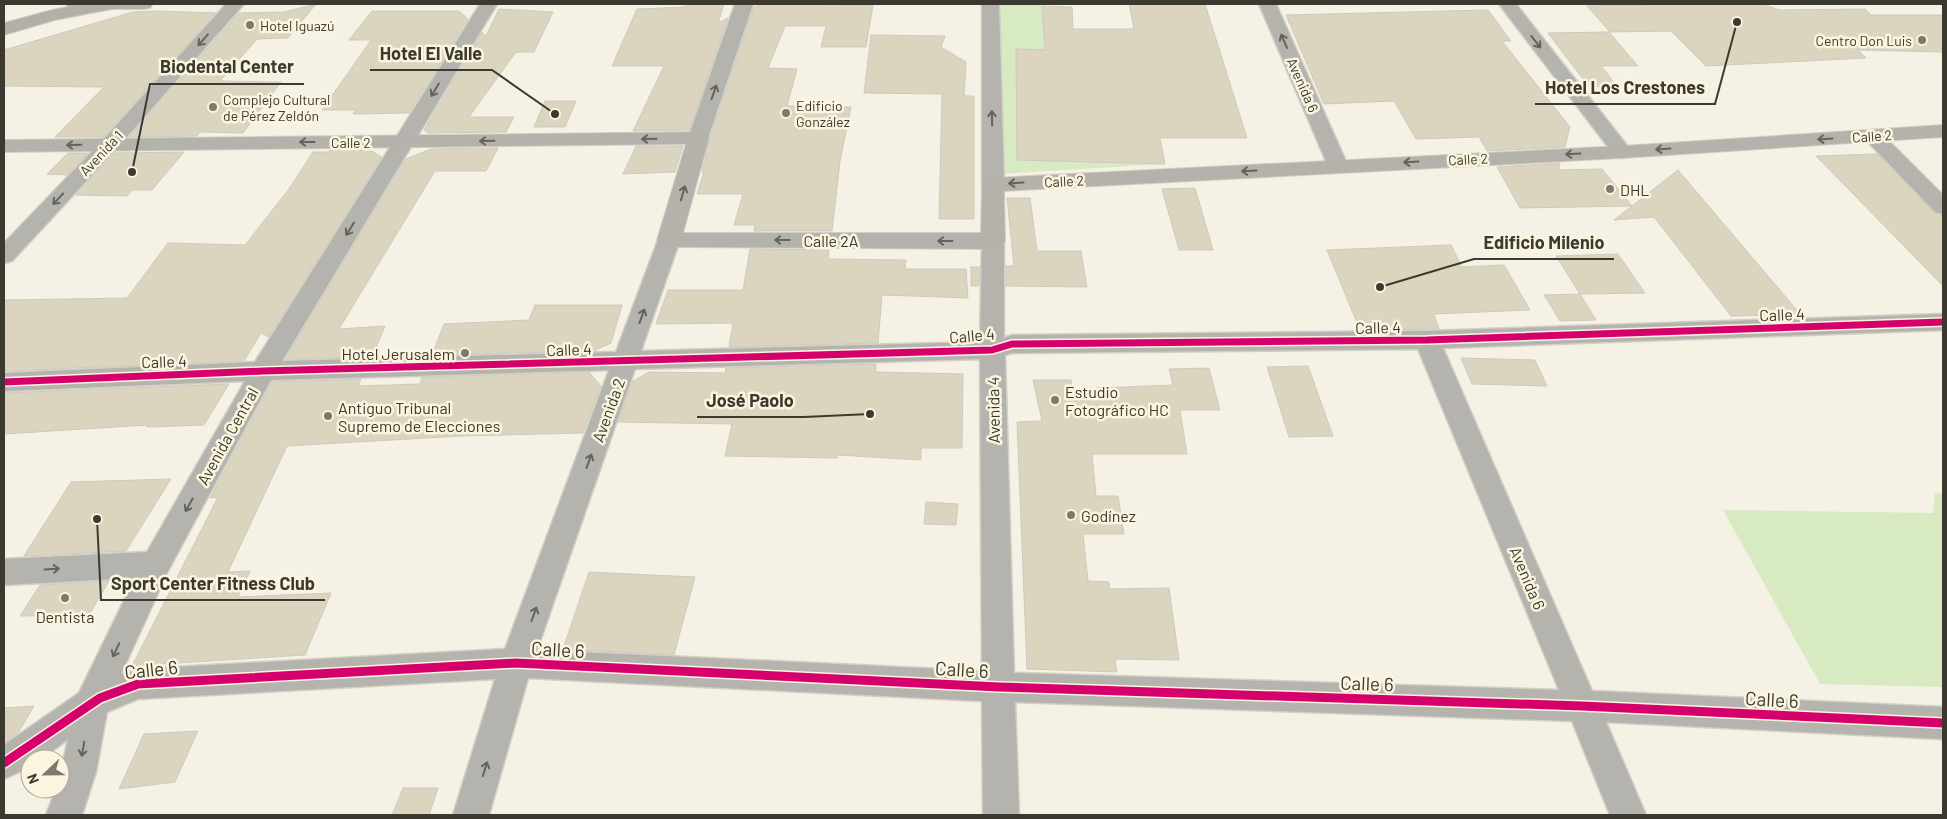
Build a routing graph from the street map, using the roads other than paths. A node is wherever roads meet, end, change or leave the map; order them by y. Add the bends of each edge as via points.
1 (59, 4) edge
2 (75, 4) edge
3 (111, 4) edge
4 (144, 4) edge
5 (235, 4) edge
6 (488, 4) edge
7 (744, 4) edge
8 (990, 4) edge
9 (1267, 4) edge
10 (1506, 4) edge
11 (6, 15) edge
12 (4, 29) edge
13 (1943, 131) edge
14 (1873, 136) junction
15 (698, 138) junction
16 (404, 142) junction
17 (109, 145) junction
18 (4, 146) edge
19 (1622, 152) junction
20 (1338, 166) junction
21 (993, 185) junction
22 (1943, 207) edge
23 (669, 240) junction
24 (994, 241) junction
25 (4, 256) edge
26 (1943, 322) edge
27 (1427, 340) junction
28 (992, 350) junction
29 (626, 362) junction
30 (263, 371) junction
31 (4, 382) edge
32 (156, 564) junction
33 (4, 572) edge
34 (516, 663) junction
35 (999, 687) junction
36 (92, 701) junction
37 (1582, 706) junction
38 (1943, 723) edge
39 (4, 763) edge
40 (64, 815) edge
41 (471, 815) edge
42 (1000, 815) edge
43 (1628, 815) edge

1 - 11 highway
2 - 3 main road
3 - 4 main road
3 - 12 highway
5 -> 17 street, Avenida 1
6 -> 16 street, Avenida Central
15 -> 7 street, Avenida 2
21 -> 8 street, Avenida 4
20 -> 9 street, Avenida 6
10 -> 19 street
13 - 14 main road, Calle 2
14 -> 19 main road, Calle 2
14 - 22 street
15 -> 16 main road, Calle 2
23 -> 15 main road, Avenida 2
16 -> 17 main road, Calle 2
16 -> 30 street, Avenida Central
17 -> 18 main road, Calle 2
17 -> 25 street, Avenida 1
19 -> 20 main road, Calle 2
20 -> 21 main road, Calle 2
21 - 24 main road, Avenida 4
24 -> 23 main road, Calle 2A
29 -> 23 street, Avenida 2
24 - 28 street, Avenida 4
26 - 27 street, Calle 4
27 - 28 street, Calle 4 via 1012,344
27 - 37 street, Avenida 6
28 - 29 street, Calle 4
28 - 35 street, Avenida 4
29 - 30 street, Calle 4
34 -> 29 street, Avenida 2
30 - 31 street, Calle 4
30 -> 32 street, Avenida Central
33 -> 32 street
32 -> 36 street, Avenida Central
34 - 35 street, Calle 6
34 - 36 street, Calle 6 via 138,684 116,689
41 -> 34 street, Avenida 2
35 - 37 street, Calle 6
35 - 42 street, Avenida 4
36 - 39 street, Calle 6 via 20,755
36 -> 40 street, Avenida Central via 79,772
37 - 38 street, Calle 6
37 - 43 street, Avenida 6

